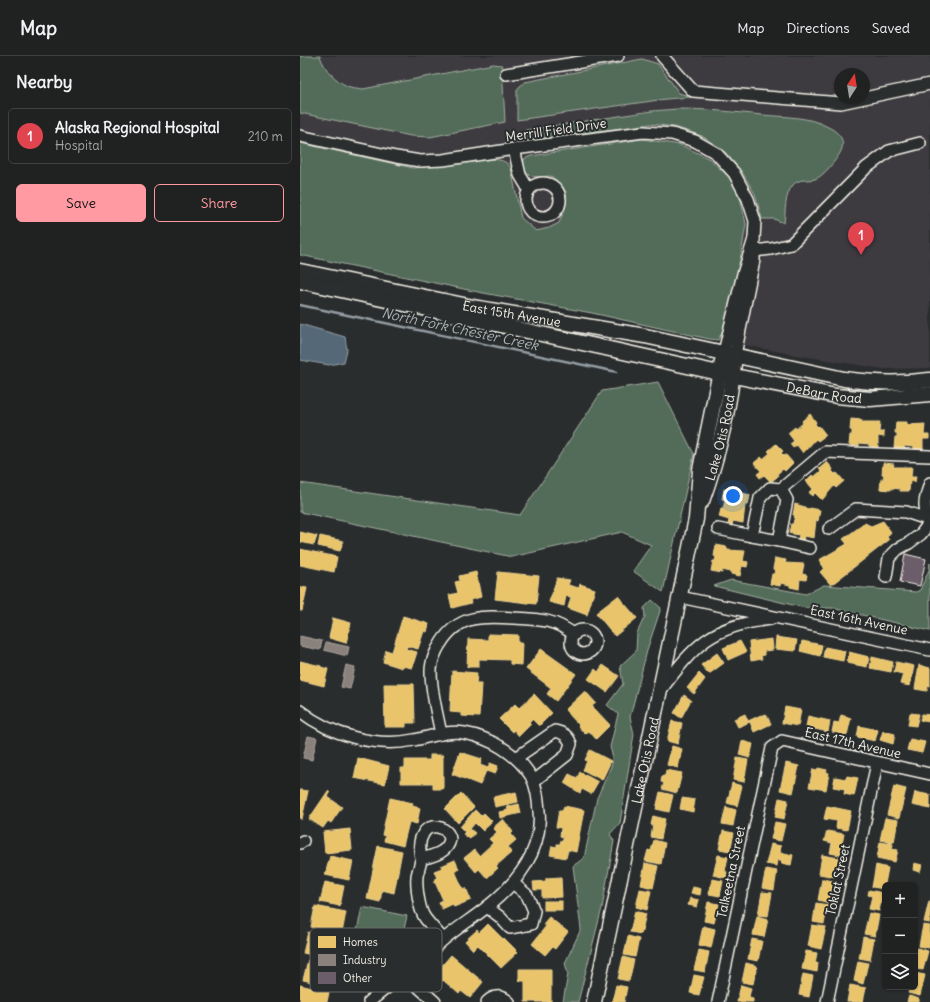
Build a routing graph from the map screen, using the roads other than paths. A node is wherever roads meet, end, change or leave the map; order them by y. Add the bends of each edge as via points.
1 (618, 56) edge
2 (662, 56) edge
3 (506, 74) dead end
4 (930, 84) edge
5 (300, 136) edge
6 (920, 142) dead end
7 (514, 149) junction
8 (529, 190) dead end
9 (754, 239) junction
10 (754, 251) junction
11 (300, 271) edge
12 (300, 281) edge
13 (729, 353) junction
14 (719, 373) junction
15 (733, 376) junction
16 (930, 380) edge
17 (930, 394) edge
18 (930, 456) edge
19 (930, 483) edge
20 (781, 489) junction
21 (696, 519) junction
22 (930, 521) edge
23 (718, 529) dead end
24 (829, 529) dead end
25 (752, 536) junction
26 (779, 542) junction
27 (810, 548) dead end
28 (886, 577) dead end
29 (680, 597) junction
30 (782, 618) junction
31 (574, 634) dead end
32 (930, 650) edge
33 (659, 693) junction
34 (300, 711) edge
35 (441, 734) junction
36 (772, 748) joint
37 (516, 758) junction
38 (877, 763) junction
39 (930, 774) edge
40 (534, 781) junction
41 (421, 859) dead end
42 (513, 883) junction
43 (487, 907) junction
44 (434, 928) edge
45 (443, 939) edge
46 (382, 992) edge
47 (423, 992) edge
48 (369, 1002) edge
49 (435, 1002) edge
50 (487, 1002) edge
51 (509, 1002) edge
52 (594, 1002) edge
53 (718, 1002) edge
54 (827, 1002) edge

1 - 3 street
2 - 4 street via 693,91 841,103
5 - 7 street, Merrill Field Drive via 420,161
6 - 10 street via 889,151 866,168 791,244
7 - 8 street via 520,175
7 - 9 street, Merrill Field Drive via 642,132 672,134 695,141 716,153 734,173 748,200 755,221
9 - 10 street, Merrill Field Drive
9 - 13 street, Merrill Field Drive via 743,274
10 - 13 street, Merrill Field Drive via 754,260
11 - 13 main road, East 15th Avenue via 478,308 646,336
12 - 14 main road, East 15th Avenue
13 - 14 main road, Lake Otis Road
13 - 15 main road, Lake Otis Road
13 - 16 main road, DeBarr Road via 859,381 900,383
14 - 15 main road, DeBarr Road
14 - 21 main road, Lake Otis Road via 700,470
15 - 17 main road, DeBarr Road via 854,399
15 - 21 main road, Lake Otis Road via 719,447
18 - 20 street via 825,452
19 - 22 street via 924,509
20 - 25 street via 770,488 760,498
20 - 26 street via 787,500
21 - 29 main road, Lake Otis Road
22 - 24 street via 906,512 856,509
22 - 28 street via 921,534 898,549 890,558
23 - 25 street
25 - 26 street
26 - 27 street
29 - 30 street, East 16th Avenue
29 - 33 main road, Lake Otis Road
30 - 32 street, East 16th Avenue
30 - 33 street, East 16th Avenue via 749,622 713,635 682,662
31 - 35 street via 557,623 538,620 490,616 472,618 458,624 445,636 437,650 431,670
33 - 52 main road, Lake Otis Road
34 - 35 street via 326,727 364,740 389,743
35 - 37 street via 463,733 481,737 496,743
36 - 38 street, East 17th Avenue via 782,741
36 - 53 street, Talkeetna Street
37 - 40 street
37 - 40 street via 555,731 563,733 568,738 571,744 567,755
38 - 39 street, East 17th Avenue
38 - 54 street, Toklat Street
40 - 42 street via 540,819 538,837 528,863
41 - 44 street via 417,876 418,897 424,917
42 - 43 street
42 - 43 street via 527,895 534,911 531,924 510,928
43 - 45 street
46 - 48 street
47 - 49 street
50 - 51 street via 499,996

